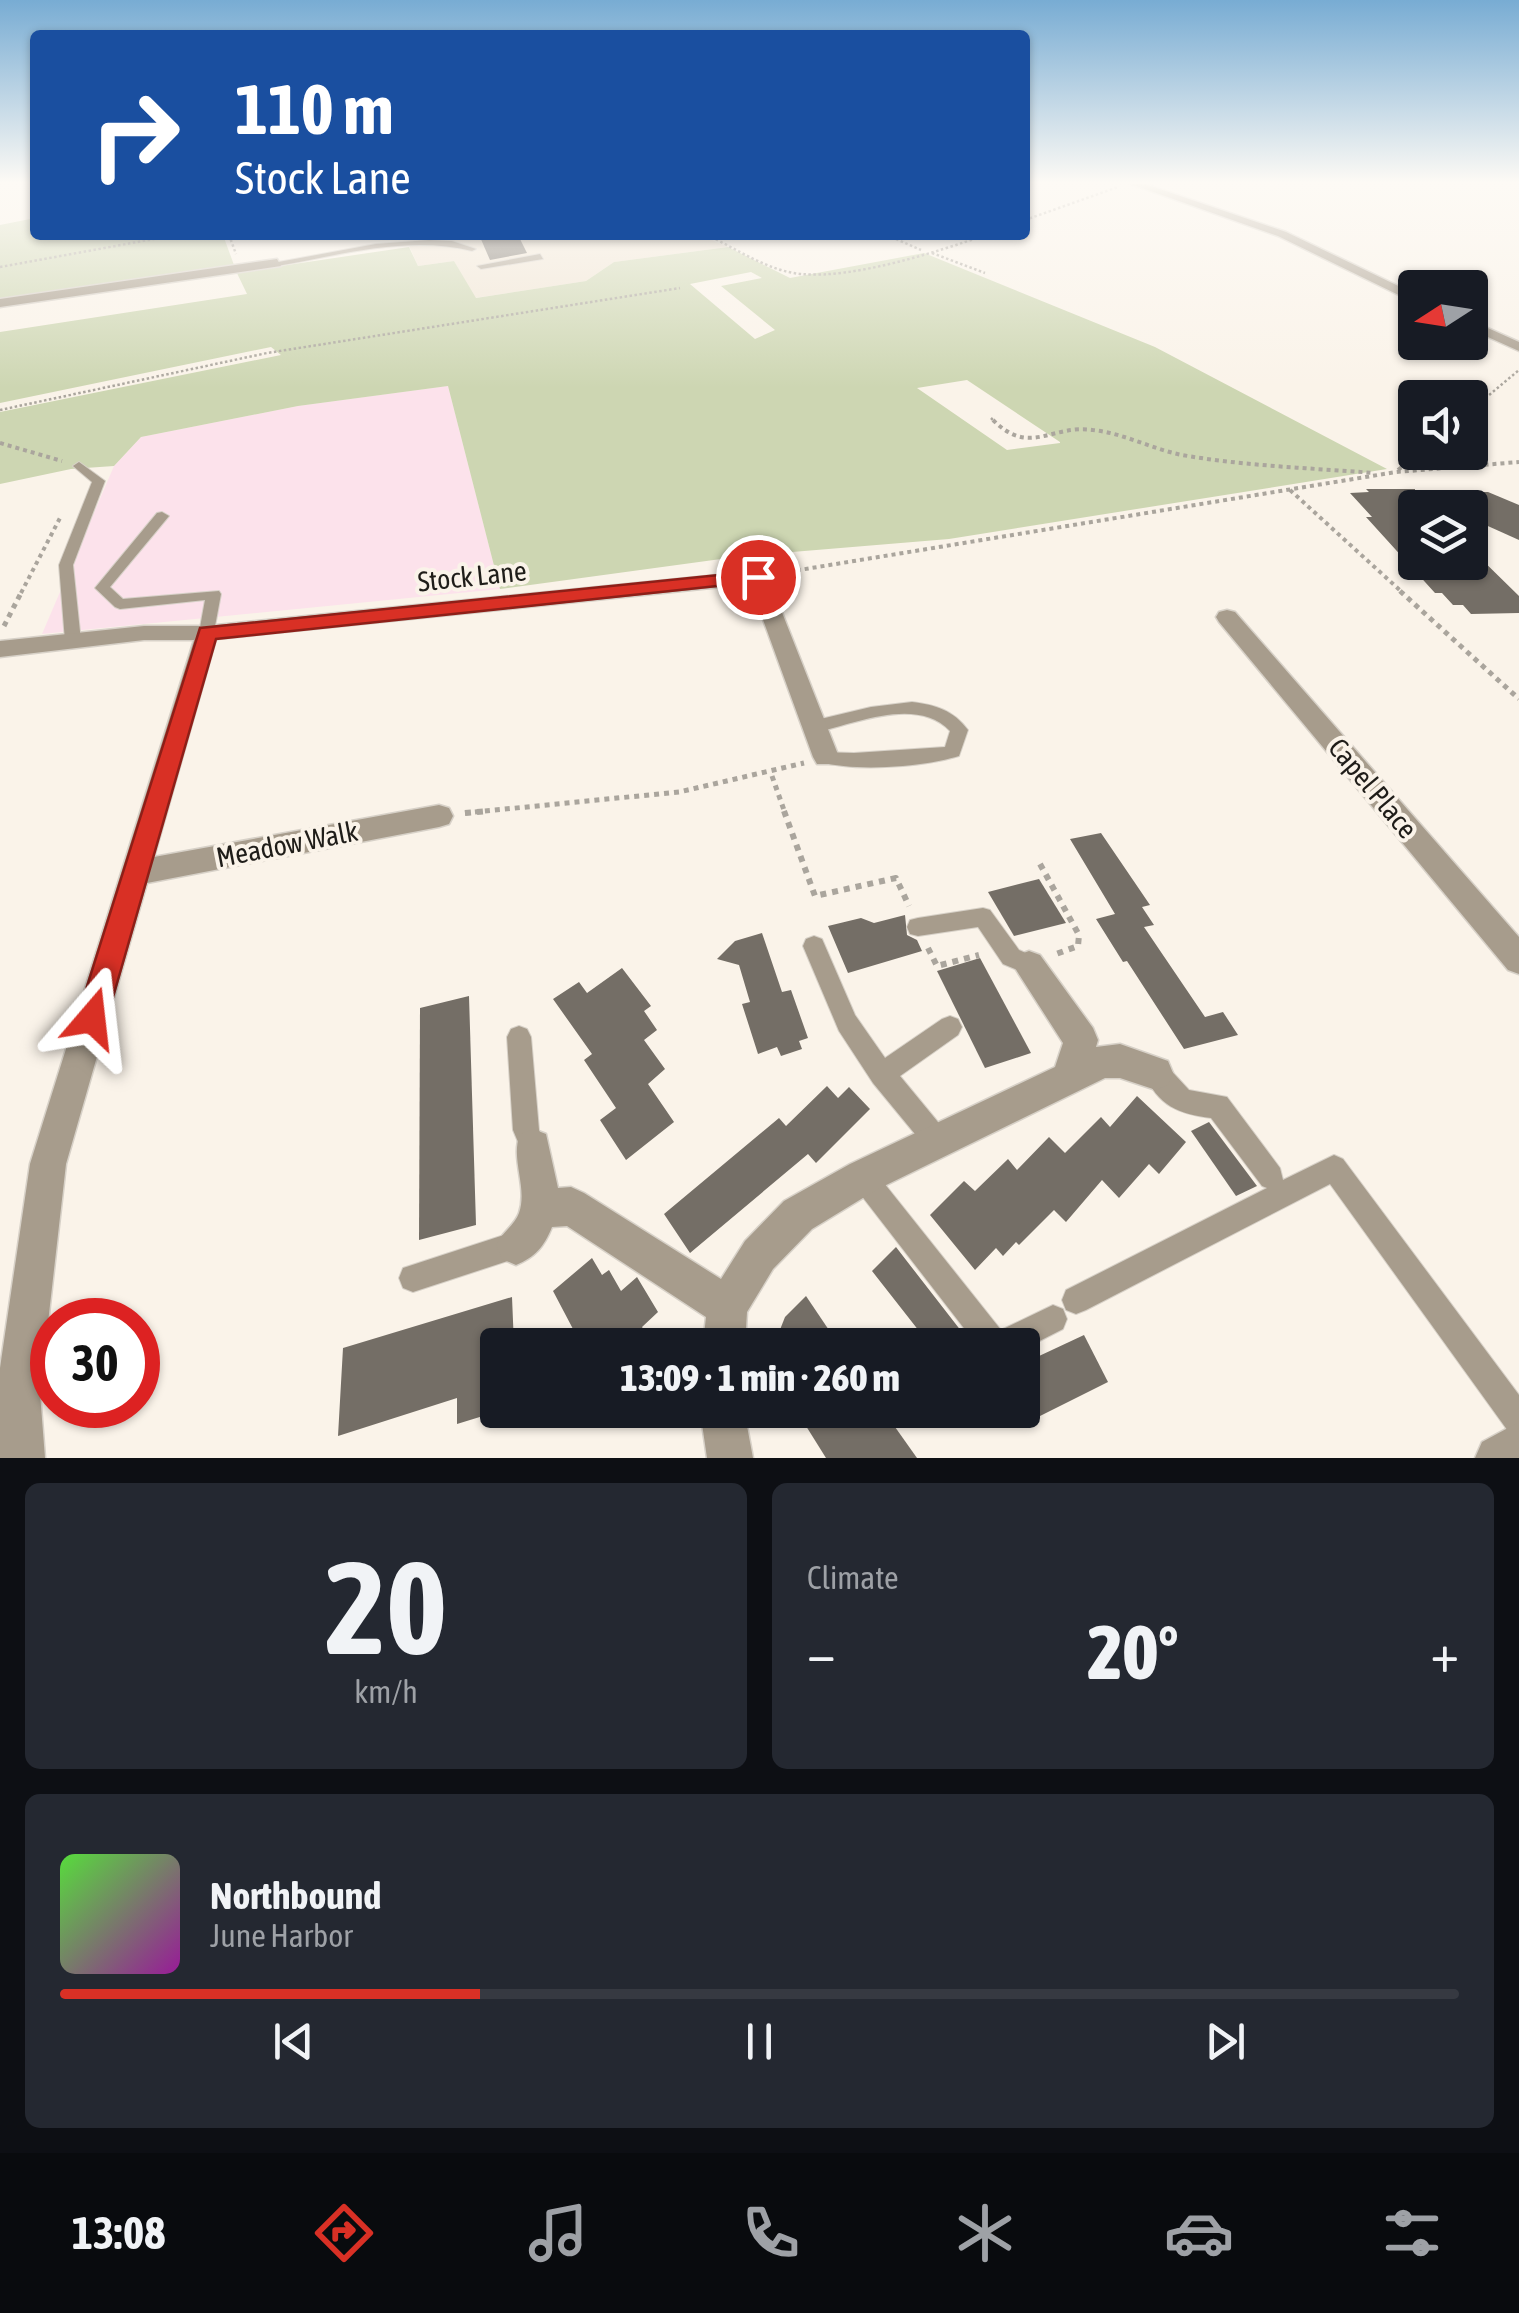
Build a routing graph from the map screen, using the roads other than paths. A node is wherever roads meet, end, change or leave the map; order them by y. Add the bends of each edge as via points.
1 (360, 252) edge
2 (1319, 252) edge
3 (540, 257) dead end
4 (278, 263) joint
5 (482, 266) dead end
6 (1398, 291) edge
7 (0, 303) edge
8 (1488, 332) edge
9 (1519, 347) edge
10 (79, 466) road end
11 (162, 516) dead end
12 (1227, 617) dead end
13 (208, 633) junction
14 (73, 641) junction
15 (0, 649) edge
16 (814, 727) junction
17 (826, 757) joint
18 (439, 816) road end
19 (136, 873) junction
20 (918, 927) dead end
21 (814, 946) dead end
22 (1519, 960) edge
23 (1029, 965) joint
24 (950, 1027) dead end
25 (518, 1037) dead end
26 (1156, 1073) joint
27 (882, 1074) junction
28 (1069, 1079) junction
29 (938, 1142) junction
30 (533, 1147) joint
31 (1271, 1177) dead end
32 (864, 1178) junction
33 (538, 1210) junction
34 (516, 1246) joint
35 (413, 1278) dead end
36 (1076, 1300) dead end
37 (1052, 1319) dead end
38 (726, 1326) edge
39 (985, 1328) edge
40 (1034, 1328) edge
41 (9, 1397) edge
42 (1519, 1420) edge
43 (725, 1428) edge
44 (1519, 1444) edge
45 (22, 1458) edge
46 (730, 1458) edge
47 (1498, 1458) edge

1 - 4 lane
2 - 6 street
3 - 5 lane
4 - 7 street
8 - 9 street
10 - 14 lane via 99,481 66,565
11 - 13 lane via 102,588 120,604 214,594
12 - 22 street, Capel Place
13 - 14 street, Stock Lane
13 - 16 street, Stock Lane via 758,577
13 - 19 street
14 - 15 street, Stock Lane
16 - 17 street
16 - 17 lane via 911,708 941,712 959,730 953,751 940,755
18 - 19 street, Meadow Walk
19 - 41 street via 48,1164
20 - 23 lane via 983,916 1012,957
21 - 27 lane via 848,1023
23 - 28 street via 1081,1040
24 - 27 lane
25 - 30 lane
26 - 28 street via 1122,1058 1100,1061
26 - 31 lane via 1183,1102 1218,1106
27 - 29 lane
28 - 29 street
29 - 32 street
30 - 33 street
32 - 38 street via 798,1215 759,1254
32 - 39 lane
33 - 34 street via 533,1230
33 - 38 street via 571,1206
34 - 35 lane
36 - 42 lane via 1334,1168
37 - 40 lane
41 - 45 street
43 - 46 street
44 - 47 street

